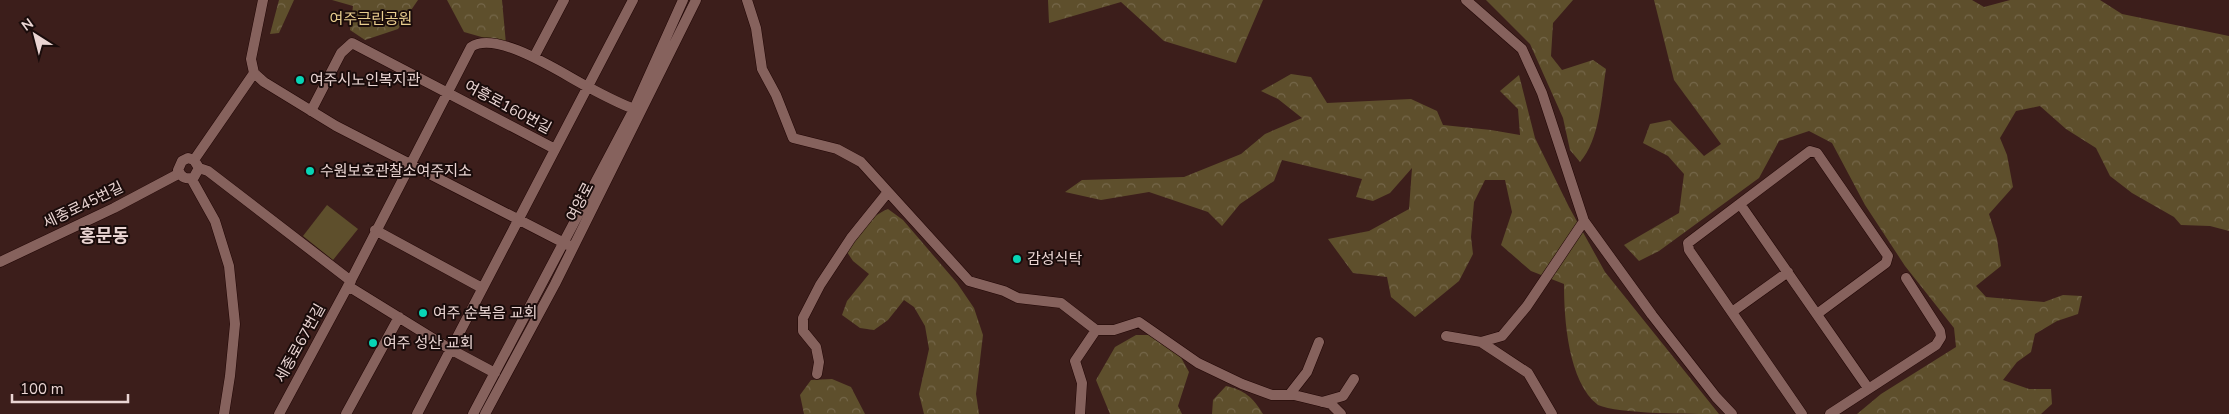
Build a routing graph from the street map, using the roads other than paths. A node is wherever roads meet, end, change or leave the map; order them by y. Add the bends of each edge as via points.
1 (263, 0) edge
2 (564, 0) edge
3 (634, 0) edge
4 (683, 0) edge
5 (696, 0) edge
6 (747, 0) edge
7 (1466, 0) edge
8 (534, 57) junction
9 (254, 73) junction
10 (588, 87) junction
11 (447, 92) junction
12 (634, 109) junction
13 (311, 111) junction
14 (555, 149) junction
15 (196, 164) junction
16 (410, 164) junction
17 (180, 173) junction
18 (191, 178) junction
19 (888, 192) junction
20 (1740, 204) junction
21 (518, 220) junction
22 (1584, 221) junction
23 (375, 230) junction
24 (569, 245) junction
25 (0, 262) edge
26 (1788, 272) junction
27 (1906, 278) dead end
28 (349, 284) junction
29 (482, 288) junction
30 (1732, 312) junction
31 (1817, 314) junction
32 (399, 317) junction
33 (1096, 330) junction
34 (1446, 336) dead end
35 (1320, 342) dead end
36 (1481, 342) junction
37 (450, 349) junction
38 (494, 373) junction
39 (817, 374) dead end
40 (1354, 379) dead end
41 (1868, 388) junction
42 (1289, 395) junction
43 (1322, 402) junction
44 (224, 414) edge
45 (279, 414) edge
46 (346, 414) edge
47 (418, 414) edge
48 (473, 414) edge
49 (484, 414) edge
50 (1080, 414) edge
51 (1341, 414) edge
52 (1552, 414) edge
53 (1732, 414) edge
54 (1802, 414) edge
55 (1830, 414) edge

1 - 9 street via 251,58
2 - 8 street
3 - 10 street
4 - 12 street, 여양로
5 - 24 street, 여양로
6 - 19 street via 756,28 762,69 793,138 838,149 861,162
7 - 22 street via 1522,49 1542,93
8 - 10 street, 여흥로160번길
8 - 11 street, 여흥로160번길 via 497,44 479,43 468,51
9 - 13 street
9 - 15 street
10 - 12 street, 여흥로160번길
10 - 14 street, 여흥로160번길
11 - 13 street, 여흥로160번길 via 352,43 341,53
11 - 14 street, 여흥로160번길
11 - 16 street, 여흥로160번길
12 - 24 street, 여양로
13 - 16 street
14 - 21 street, 여흥로160번길
15 - 17 street via 188,158 182,161 178,167
15 - 18 street via 197,174
15 - 28 street
16 - 21 street
16 - 23 street, 여흥로160번길
17 - 18 street
17 - 25 street, 세종로45번길
18 - 44 street via 215,221 228,266 235,324
19 - 33 street via 969,281 1018,298 1061,303
19 - 39 street via 851,238 803,318 804,332 816,347
20 - 26 street
20 - 30 street via 1688,243 1689,250
20 - 31 street via 1810,151 1817,153 1888,256 1886,263
21 - 24 street
21 - 29 street, 여흥로160번길
22 - 36 street via 1531,300 1502,336
22 - 53 street via 1652,315
23 - 28 street, 여흥로160번길
23 - 29 street
24 - 38 street, 여양로
24 - 49 street, 여양로
26 - 30 street
26 - 31 street
27 - 41 street via 1940,331 1941,338 1936,345
28 - 32 street
28 - 45 street, 세종로67번길
29 - 37 street, 여흥로160번길
30 - 54 street
31 - 41 street
32 - 37 street
32 - 46 street
33 - 42 street via 1114,330 1139,322 1198,363 1272,395
33 - 50 street via 1075,361 1082,383
34 - 36 street
35 - 42 street via 1307,372
36 - 52 street via 1528,373
37 - 38 street
37 - 47 street, 여흥로160번길
38 - 48 street, 여양로
40 - 43 street via 1343,396
41 - 55 street
42 - 43 street
43 - 51 street via 1331,404

